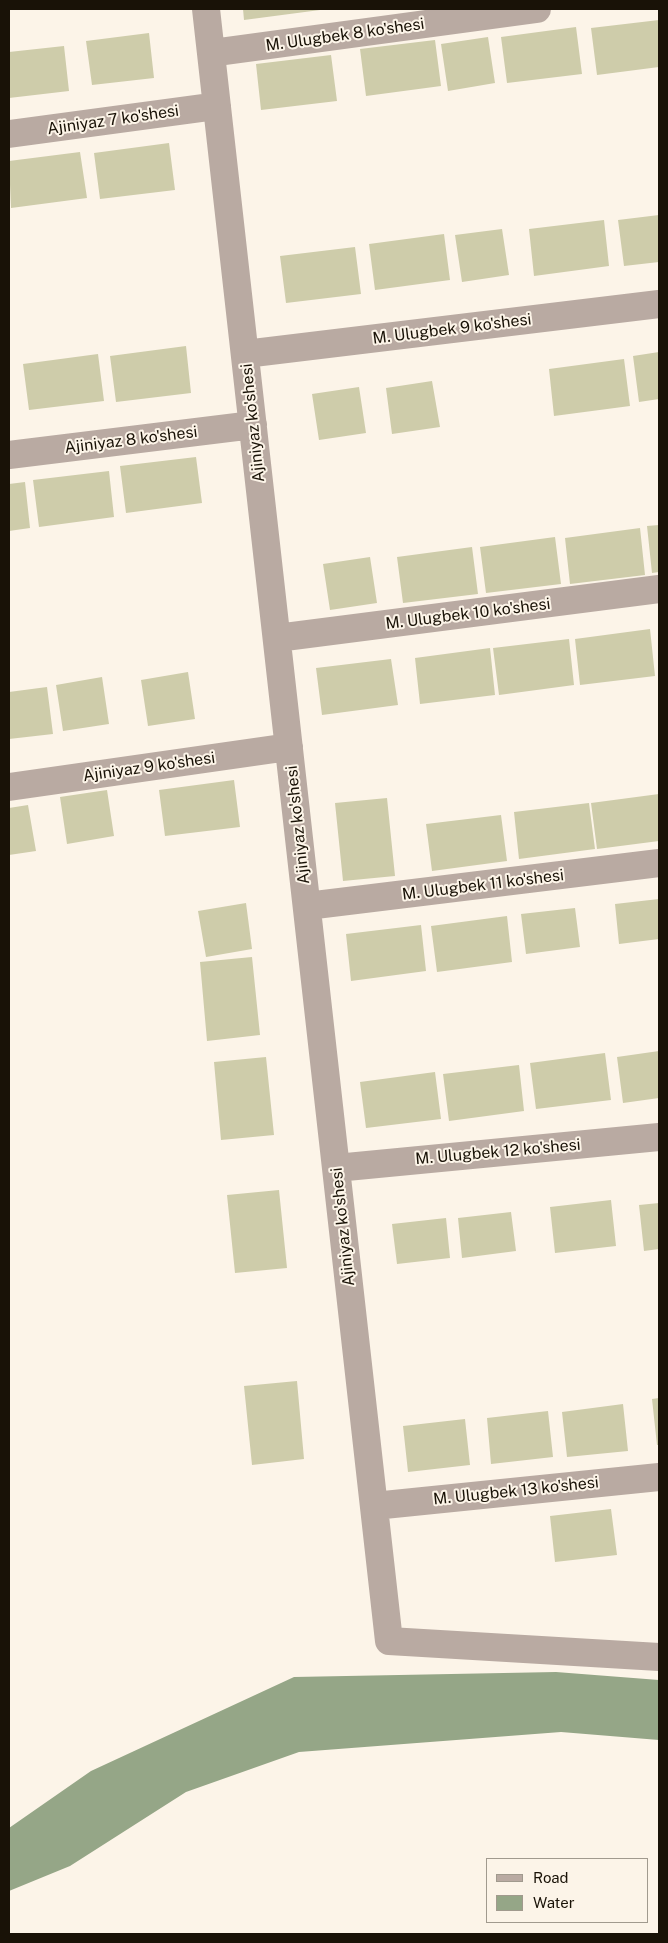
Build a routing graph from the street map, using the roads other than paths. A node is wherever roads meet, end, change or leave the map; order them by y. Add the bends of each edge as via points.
1 (206, 9) edge
2 (537, 9) edge
3 (211, 53) junction
4 (217, 106) junction
5 (9, 134) edge
6 (659, 304) edge
7 (245, 354) junction
8 (253, 425) junction
9 (9, 455) edge
10 (659, 589) edge
11 (277, 638) junction
12 (289, 747) junction
13 (9, 787) edge
14 (659, 864) edge
15 (307, 906) junction
16 (659, 1137) edge
17 (336, 1168) junction
18 (659, 1477) edge
19 (374, 1506) junction
20 (659, 1657) edge

1 - 3 street, Ajiniyaz ko'shesi
2 - 3 street, M. Ulugbek 8 ko'shesi
3 - 4 street, Ajiniyaz ko'shesi
4 - 5 street, Ajiniyaz 7 ko'shesi
4 - 7 street, Ajiniyaz ko'shesi
6 - 7 street, M. Ulugbek 9 ko'shesi
7 - 8 street, Ajiniyaz ko'shesi
8 - 9 street, Ajiniyaz 8 ko'shesi
8 - 11 street, Ajiniyaz ko'shesi
10 - 11 street, M. Ulugbek 10 ko'shesi
11 - 12 street, Ajiniyaz ko'shesi
12 - 13 street, Ajiniyaz 9 ko'shesi
12 - 15 street, Ajiniyaz ko'shesi
14 - 15 street, M. Ulugbek 11 ko'shesi
15 - 17 street, Ajiniyaz ko'shesi
16 - 17 street, M. Ulugbek 12 ko'shesi
17 - 19 street, Ajiniyaz ko'shesi
18 - 19 street, M. Ulugbek 13 ko'shesi
19 - 20 street, Ajiniyaz ko'shesi via 389,1641

